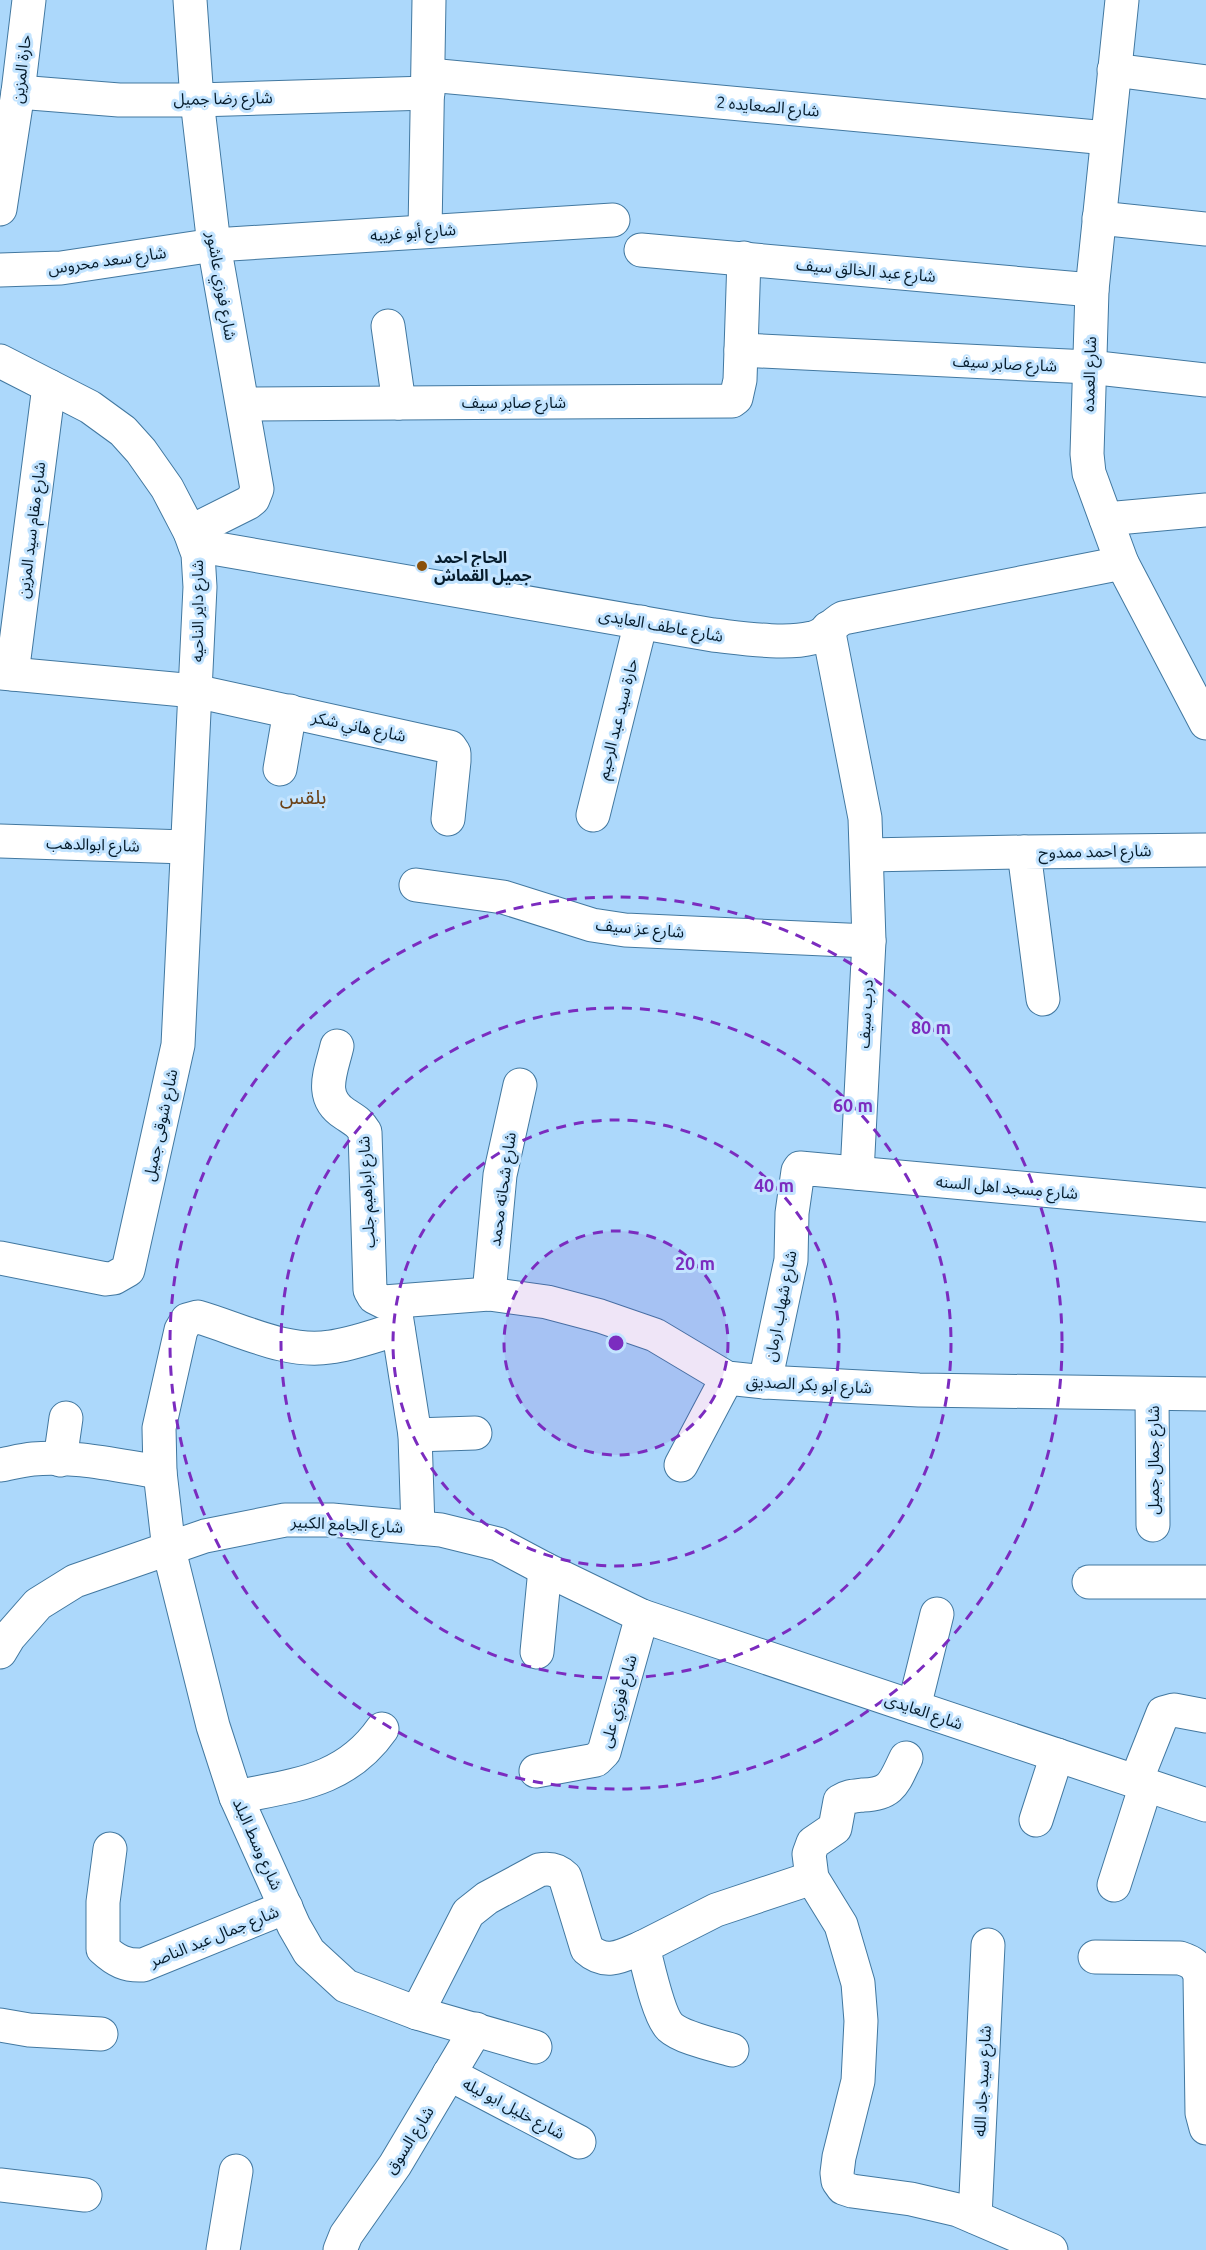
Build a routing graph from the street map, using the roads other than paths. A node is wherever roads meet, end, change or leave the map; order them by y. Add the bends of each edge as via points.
1 (29, 0) edge
2 (190, 0) edge
3 (429, 0) edge
4 (1122, 0) edge
5 (1114, 70) junction
6 (1206, 82) edge
7 (429, 84) junction
8 (18, 92) junction
9 (197, 99) junction
10 (1107, 138) junction
11 (1, 201) edge
12 (1099, 218) junction
13 (613, 219) dead end
14 (1206, 229) edge
15 (425, 231) junction
16 (213, 245) junction
17 (641, 250) dead end
18 (744, 258) junction
19 (0, 270) edge
20 (1092, 290) junction
21 (388, 326) dead end
22 (741, 350) junction
23 (0, 361) edge
24 (1089, 367) junction
25 (1206, 380) edge
26 (49, 386) junction
27 (399, 403) junction
28 (243, 404) junction
29 (1206, 510) edge
30 (1106, 519) junction
31 (193, 539) junction
32 (1122, 563) junction
33 (641, 622) junction
34 (828, 628) junction
35 (6, 674) edge
36 (195, 691) junction
37 (290, 711) junction
38 (1206, 723) edge
39 (280, 769) dead end
40 (593, 815) dead end
41 (448, 819) dead end
42 (0, 841) edge
43 (186, 847) junction
44 (1206, 850) edge
45 (1024, 852) junction
46 (867, 855) junction
47 (416, 885) dead end
48 (869, 941) junction
49 (1043, 999) dead end
50 (337, 1046) dead end
51 (520, 1085) dead end
52 (809, 1168) joint
53 (857, 1173) junction
54 (1206, 1205) edge
55 (0, 1258) edge
56 (489, 1294) junction
57 (396, 1315) junction
58 (727, 1378) junction
59 (765, 1382) junction
60 (1206, 1394) edge
61 (1152, 1395) junction
62 (66, 1418) dead end
63 (475, 1433) dead end
64 (414, 1435) junction
65 (60, 1460) junction
66 (0, 1465) edge
67 (681, 1465) dead end
68 (160, 1472) junction
69 (1153, 1525) dead end
70 (418, 1528) junction
71 (170, 1550) junction
72 (545, 1569) junction
73 (1089, 1582) dead end
74 (1206, 1582) edge
75 (937, 1614) dead end
76 (642, 1616) junction
77 (0, 1652) edge
78 (537, 1652) dead end
79 (914, 1707) junction
80 (1206, 1716) edge
81 (382, 1729) dead end
82 (1057, 1755) junction
83 (906, 1758) dead end
84 (537, 1771) dead end
85 (1141, 1783) junction
86 (236, 1797) junction
87 (1206, 1805) edge
88 (1036, 1820) dead end
89 (110, 1849) dead end
90 (812, 1878) junction
91 (1114, 1885) dead end
92 (286, 1907) junction
93 (988, 1945) dead end
94 (644, 1947) junction
95 (1095, 1957) dead end
96 (417, 2013) junction
97 (0, 2025) edge
98 (476, 2029) junction
99 (101, 2034) dead end
100 (535, 2047) dead end
101 (732, 2050) dead end
102 (449, 2074) junction
103 (1206, 2128) edge
104 (579, 2142) dead end
105 (236, 2171) dead end
106 (0, 2185) edge
107 (85, 2195) dead end
108 (975, 2217) junction
109 (223, 2250) edge
110 (340, 2250) edge
111 (1051, 2250) edge

1 - 8 street, حارة المزين
2 - 9 street, شارع فوزي عاشور
3 - 7 street
4 - 5 street, شارع العمده
5 - 6 street
5 - 10 street, شارع العمده
7 - 9 street, شارع رضا جميل
7 - 10 street, شارع الصعايده 2
7 - 15 street
8 - 9 street, شارع رضا جميل via 119,99
8 - 11 street, حارة المزين
9 - 16 street, شارع فوزي عاشور
10 - 12 street, شارع العمده
12 - 14 street
12 - 20 street, شارع العمده
13 - 15 street, شارع أبو غريبه
15 - 16 street, شارع أبو غريبه
16 - 19 street, شارع سعد محروس via 61,268
16 - 28 street, شارع فوزي عاشور
17 - 18 street, شارع عبد الخالق سيف
18 - 20 street, شارع عبد الخالق سيف
18 - 22 street, شارع صابر سيف
20 - 24 street, شارع العمده
21 - 27 street
22 - 24 street, شارع صابر سيف
22 - 27 street, شارع صابر سيف via 739,390 732,401
23 - 26 street, شارع داير الناحيه
24 - 25 street, شارع صابر سيف
24 - 30 street, شارع العمده via 1089,473
26 - 31 street, شارع داير الناحيه via 90,407 123,431 167,488
26 - 35 street, شارع مقام سيد المزين
27 - 28 street, شارع صابر سيف
28 - 31 street, شارع فوزي عاشور via 256,494
29 - 30 street
30 - 32 street, شارع العمده
31 - 33 street, شارع عاطف العايدى
31 - 36 street, شارع داير الناحيه via 200,587
32 - 34 street, شارع عاطف العايدى via 843,618
32 - 38 street, شارع العمده
33 - 34 street, شارع عاطف العايدى via 763,641 811,639
33 - 40 street, حارة سيد عبد الرحيم
34 - 46 street, درب سيف via 865,818
35 - 36 street, شارع مقام سيد المزين
36 - 37 street, شارع هاني شكر
36 - 43 street, شارع داير الناحيه
37 - 39 street
37 - 41 street, شارع هاني شكر via 450,747 454,761
42 - 43 street, شارع ابوالدهب
43 - 55 street, شارع شوقى جميل via 178,1045 128,1270 106,1279
44 - 45 street, شارع احمد ممدوح
45 - 46 street
45 - 49 street, شارع احمد ممدوح
46 - 48 street, درب سيف
47 - 48 street, شارع عز سيف via 503,897 592,925 625,930
48 - 53 street, درب سيف
50 - 57 street, شارع ابراهيم جلب via 327,1090 329,1100 359,1122 365,1132 370,1290
51 - 56 street, شارع شحاته محمد via 501,1175
52 - 53 street, شارع مسجد اهل السنه
52 - 59 street, شارع شهاب ارمان via 798,1171 791,1260
53 - 54 street, شارع مسجد اهل السنه
56 - 57 street, شارع ابو بكر الصديق
56 - 58 street, شارع ابو بكر الصديق via 547,1302 655,1335
57 - 64 street
57 - 68 street, شارع ابو بكر الصديق via 329,1348 298,1347 198,1317 187,1320 181,1330 159,1428
58 - 59 street, شارع ابو بكر الصديق
58 - 67 street
59 - 61 street, شارع ابو بكر الصديق
60 - 61 street, شارع ابو بكر الصديق
61 - 69 street, شارع جمال جميل
62 - 65 street
63 - 64 street
64 - 70 street
65 - 66 street via 34,1459
65 - 68 street
68 - 71 street, شارع وسط البلد
70 - 71 street, شارع الجامع الكبير via 285,1520 206,1536
70 - 72 street, شارع الجامع الكبير via 498,1544
71 - 77 street, شارع الجامع الكبير via 75,1581 38,1604
71 - 86 street, شارع وسط البلد via 213,1726
72 - 76 street, شارع الجامع الكبير
72 - 78 street
73 - 74 street
75 - 79 street
76 - 79 street, شارع العايدى
76 - 84 street, شارع فوزي على via 604,1752 596,1760
79 - 82 street, شارع العايدى
80 - 85 street via 1174,1710 1162,1713
81 - 86 street via 369,1747 319,1779
82 - 85 street, شارع العايدى
82 - 88 street
83 - 90 street via 885,1792 840,1801 835,1828 810,1848
85 - 87 street, شارع العايدى
85 - 91 street
86 - 92 street, شارع وسط البلد
89 - 92 street, شارع جمال عبد الناصر via 103,1902 103,1950 132,1966 143,1965
90 - 94 street via 716,1910
90 - 108 street via 841,1925 858,1983 858,2081 838,2157 838,2181 852,2191 911,2199
92 - 96 street, شارع وسط البلد via 309,1952 346,1986
93 - 108 street, شارع سيد جاد الله
94 - 96 street via 622,1956 595,1956 587,1949 565,1876 547,1868 539,1870 486,1898 468,1913
94 - 101 street via 669,2026
95 - 103 street via 1180,1958 1196,1966 1200,1976 1202,2113
96 - 98 street, شارع وسط البلد
97 - 99 street
98 - 100 street, شارع وسط البلد
98 - 102 street, شارع السوق
102 - 104 street, شارع خليل ابو ليله
102 - 110 street, شارع السوق
105 - 109 street
106 - 107 street
108 - 111 street

